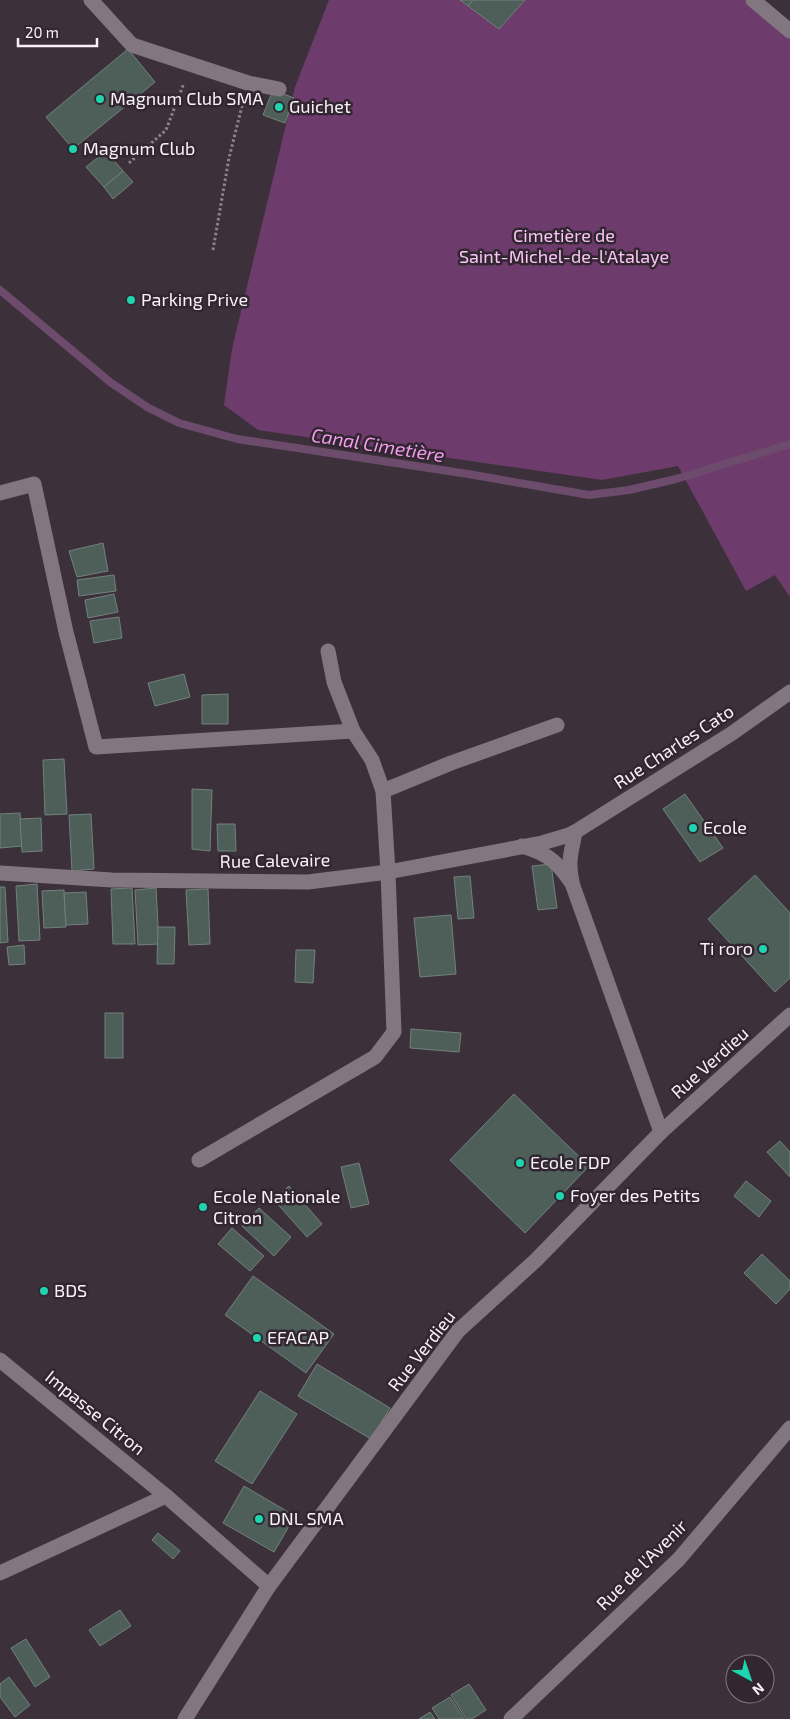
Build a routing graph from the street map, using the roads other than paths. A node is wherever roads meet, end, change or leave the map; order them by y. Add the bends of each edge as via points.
1 (91, 0) edge
2 (753, 0) edge
3 (790, 31) edge
4 (279, 89) dead end
5 (0, 494) edge
6 (328, 651) dead end
7 (790, 692) edge
8 (557, 725) dead end
9 (353, 731) junction
10 (383, 792) junction
11 (576, 832) junction
12 (522, 846) junction
13 (388, 872) junction
14 (0, 873) edge
15 (573, 886) junction
16 (790, 1015) edge
17 (661, 1132) junction
18 (199, 1160) dead end
19 (0, 1360) edge
20 (790, 1428) edge
21 (166, 1496) junction
22 (0, 1572) edge
23 (269, 1586) junction
24 (184, 1719) edge
25 (510, 1719) edge

1 - 4 street via 132,45 248,83
2 - 3 street
5 - 9 street via 34,484 66,632 96,747
6 - 9 street via 334,682
7 - 11 street, Rue Charles Cato via 731,734
8 - 10 street via 451,763
9 - 10 street via 372,760
10 - 13 street
11 - 12 street, Rue Calevaire
11 - 15 street via 569,857
12 - 13 street, Rue Calevaire
12 - 15 street via 547,856
13 - 14 street, Rue Calevaire via 308,882 112,880
13 - 18 street via 394,1032 375,1057
15 - 17 street
16 - 17 street, Rue Verdieu
17 - 23 street, Rue Verdieu via 536,1260 458,1331
19 - 21 street, Impasse Citron
20 - 25 street, Rue de l'Avenir via 679,1559
21 - 22 street
21 - 23 street, Impasse Citron
23 - 24 street, Rue Verdieu

